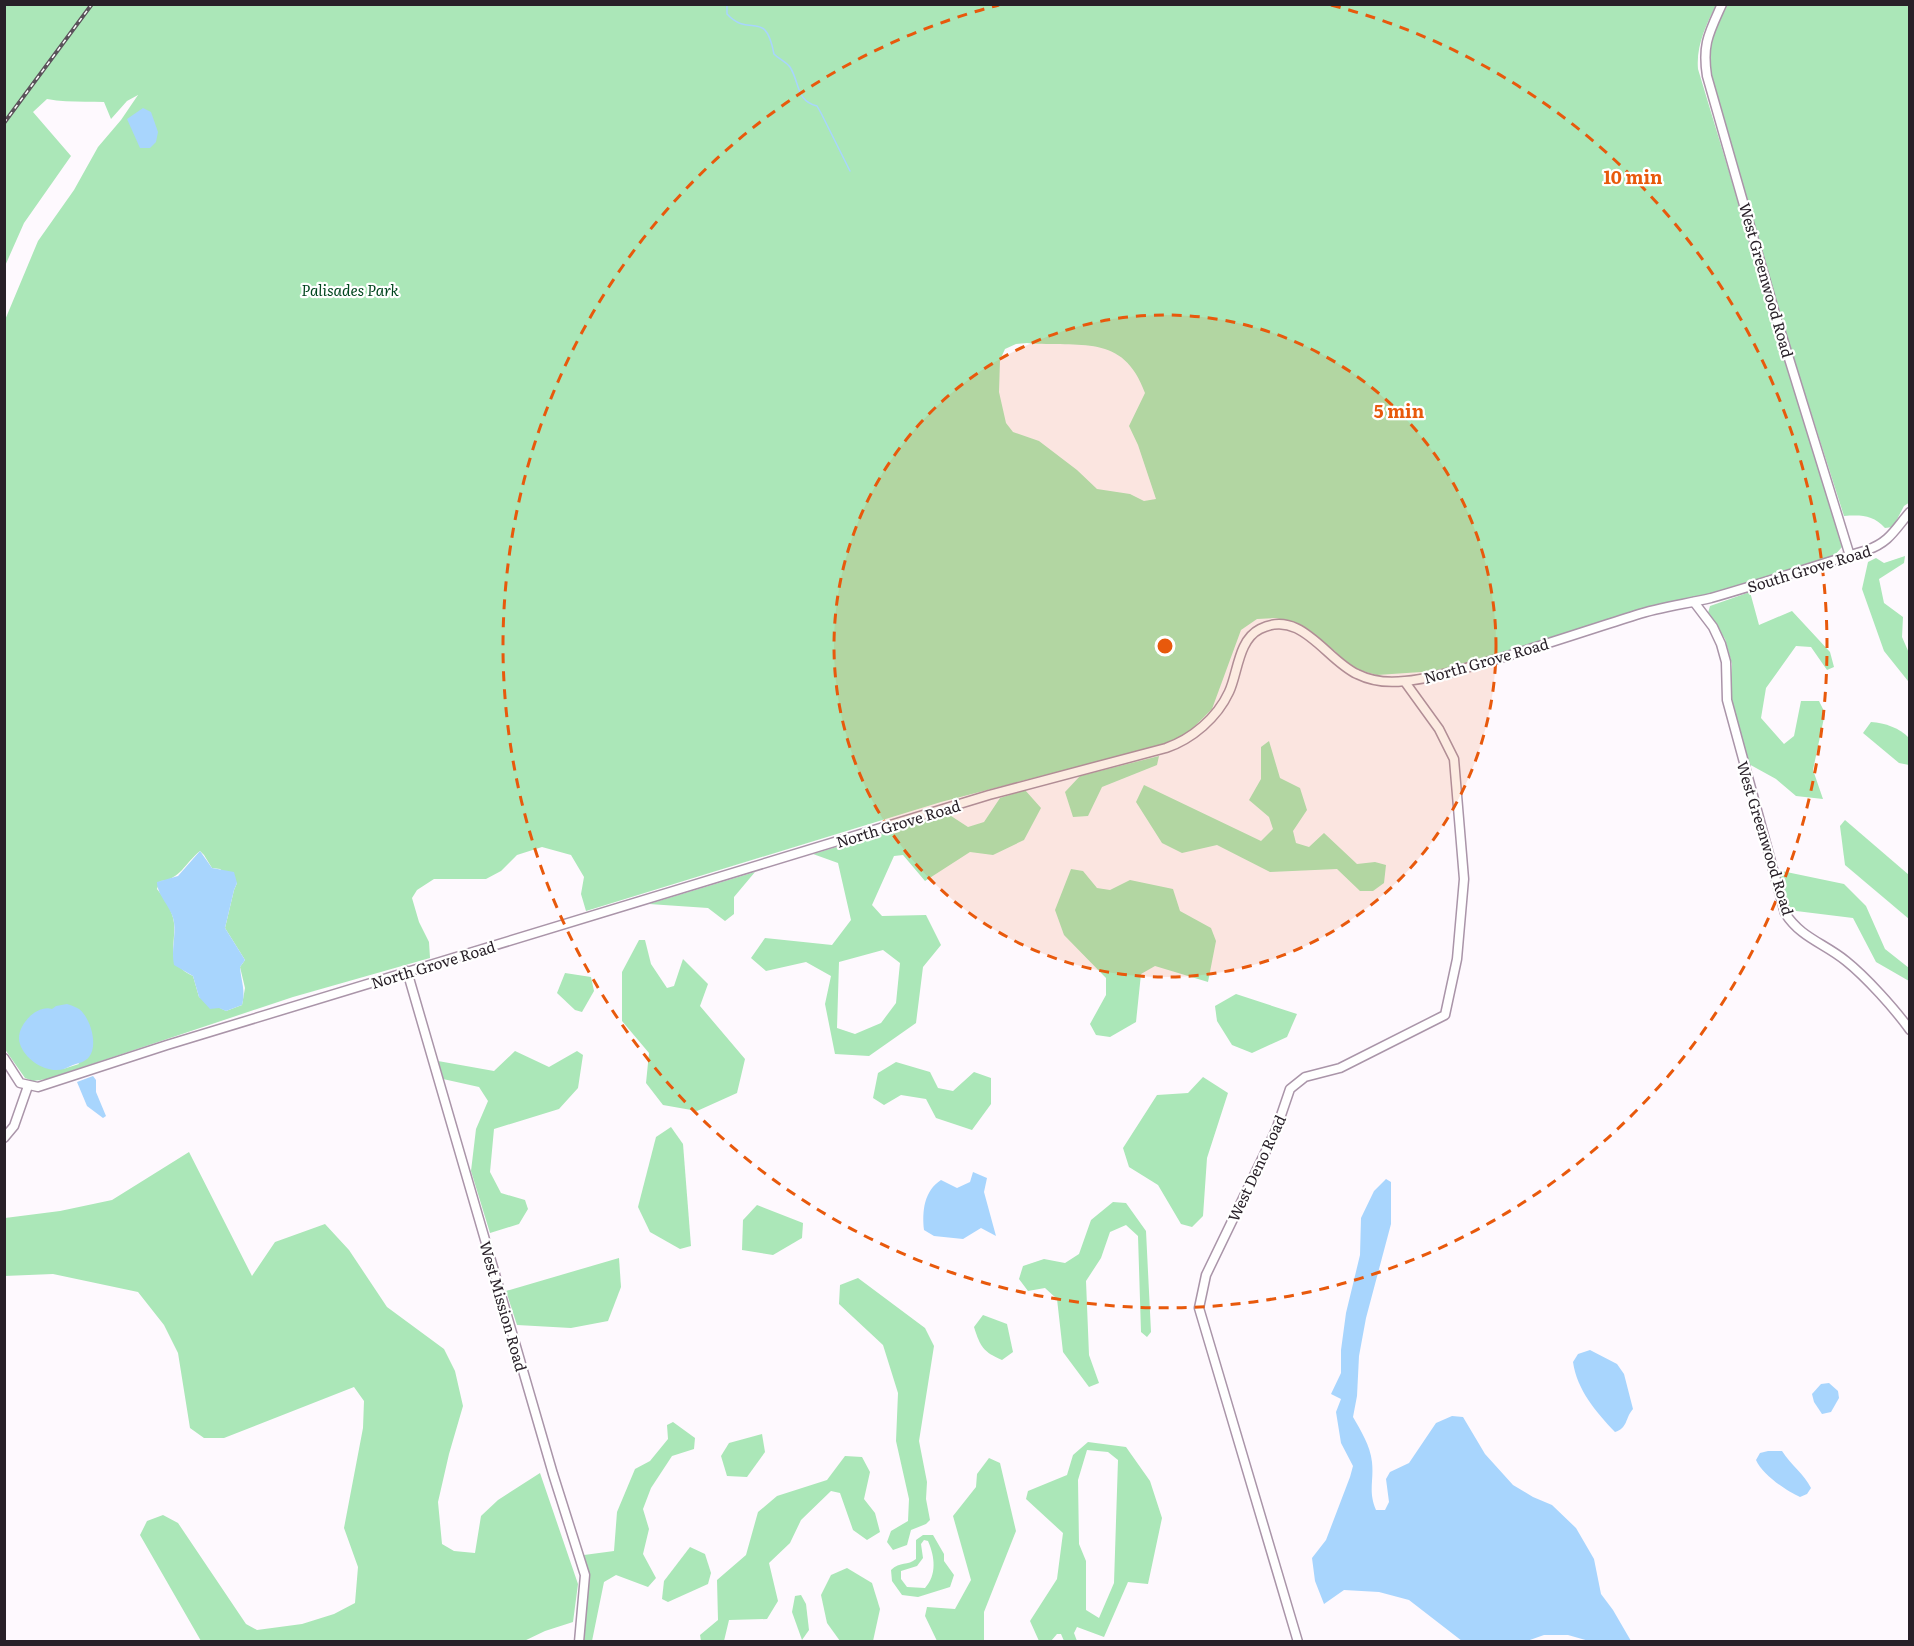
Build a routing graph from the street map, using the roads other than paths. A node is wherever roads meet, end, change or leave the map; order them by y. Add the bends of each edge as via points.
1 (1722, 4) edge
2 (1910, 512) edge
3 (1850, 556) junction
4 (1694, 602) junction
5 (1405, 682) junction
6 (407, 971) junction
7 (1910, 1030) edge
8 (4, 1058) edge
9 (33, 1086) junction
10 (4, 1138) edge
11 (579, 1641) edge
12 (1298, 1641) edge

1 - 3 street, West Greenwood Road via 1707,38 1707,76
2 - 3 street, South Grove Road via 1880,546
3 - 4 street, South Grove Road
4 - 5 street, North Grove Road
4 - 7 street, West Greenwood Road via 1721,644 1726,662 1727,700 1785,912 1804,935 1847,962
5 - 6 street, North Grove Road via 1384,682 1355,674 1315,639 1294,629 1274,625 1259,629 1241,653 1228,695 1209,720 1183,742 989,795
5 - 12 street, West Deno Road via 1439,729 1454,759 1464,879 1457,959 1445,1016 1340,1068 1305,1077 1290,1089 1276,1130 1206,1275 1199,1308
6 - 9 street, North Grove Road
6 - 11 street, West Mission Road via 585,1575
8 - 9 street via 20,1083
9 - 10 street

